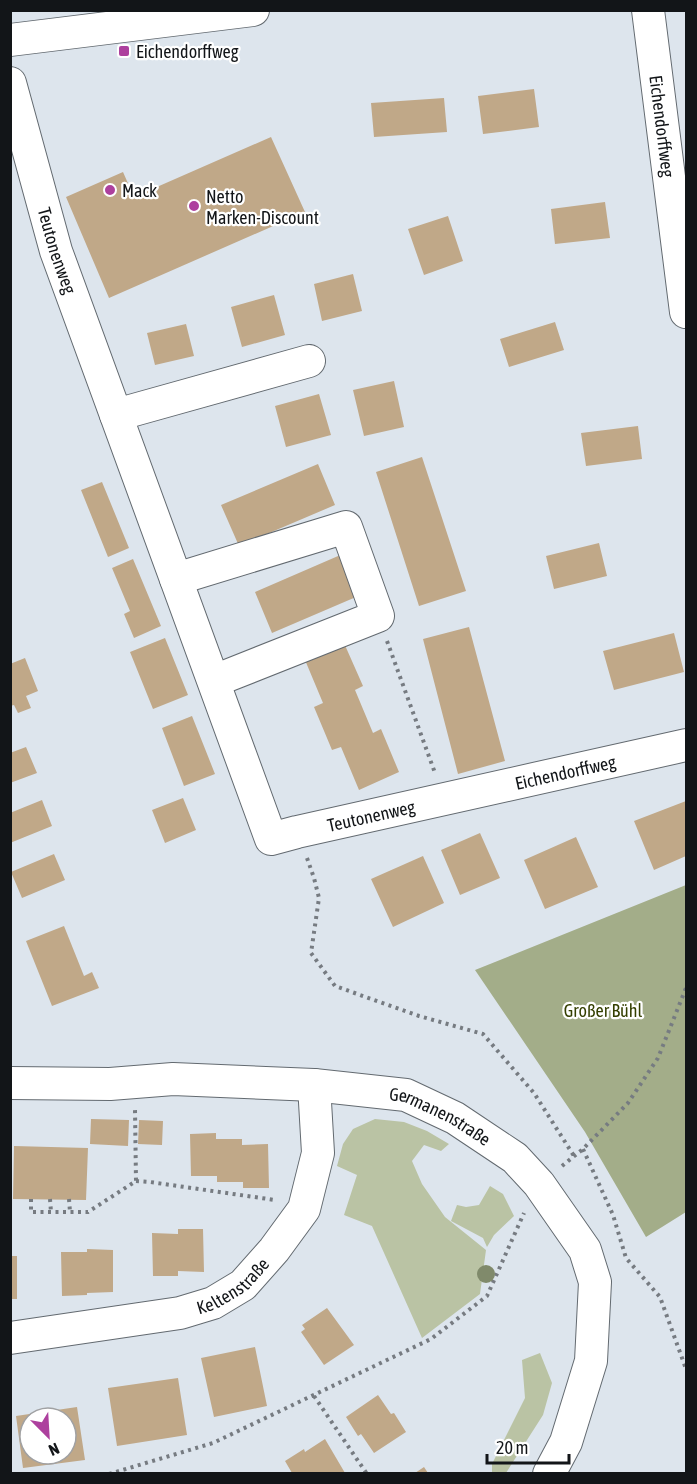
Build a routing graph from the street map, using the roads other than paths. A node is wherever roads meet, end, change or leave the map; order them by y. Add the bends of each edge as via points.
1 (253, 10) edge
2 (648, 10) edge
3 (10, 40) edge
4 (10, 83) edge
5 (687, 312) edge
6 (309, 361) dead end
7 (116, 414) junction
8 (176, 579) junction
9 (214, 681) junction
10 (687, 745) edge
11 (444, 799) joint
12 (10, 1083) edge
13 (314, 1086) junction
14 (10, 1338) edge
15 (549, 1473) edge

1 - 3 street
2 - 5 street, Eichendorffweg
4 - 7 street, Teutonenweg via 56,251
6 - 7 street
7 - 8 street, Teutonenweg
8 - 9 street, Teutonenweg
8 - 9 street via 346,527 378,616
9 - 11 street, Teutonenweg via 271,839
10 - 11 street, Eichendorffweg
12 - 13 street, Germanenstraße via 110,1084 173,1079
13 - 14 street, Keltenstraße via 318,1153 304,1209 243,1285 213,1303 180,1313
13 - 15 street, Germanenstraße via 406,1095 454,1118 515,1158 539,1184 585,1250 596,1282 591,1360 566,1442

